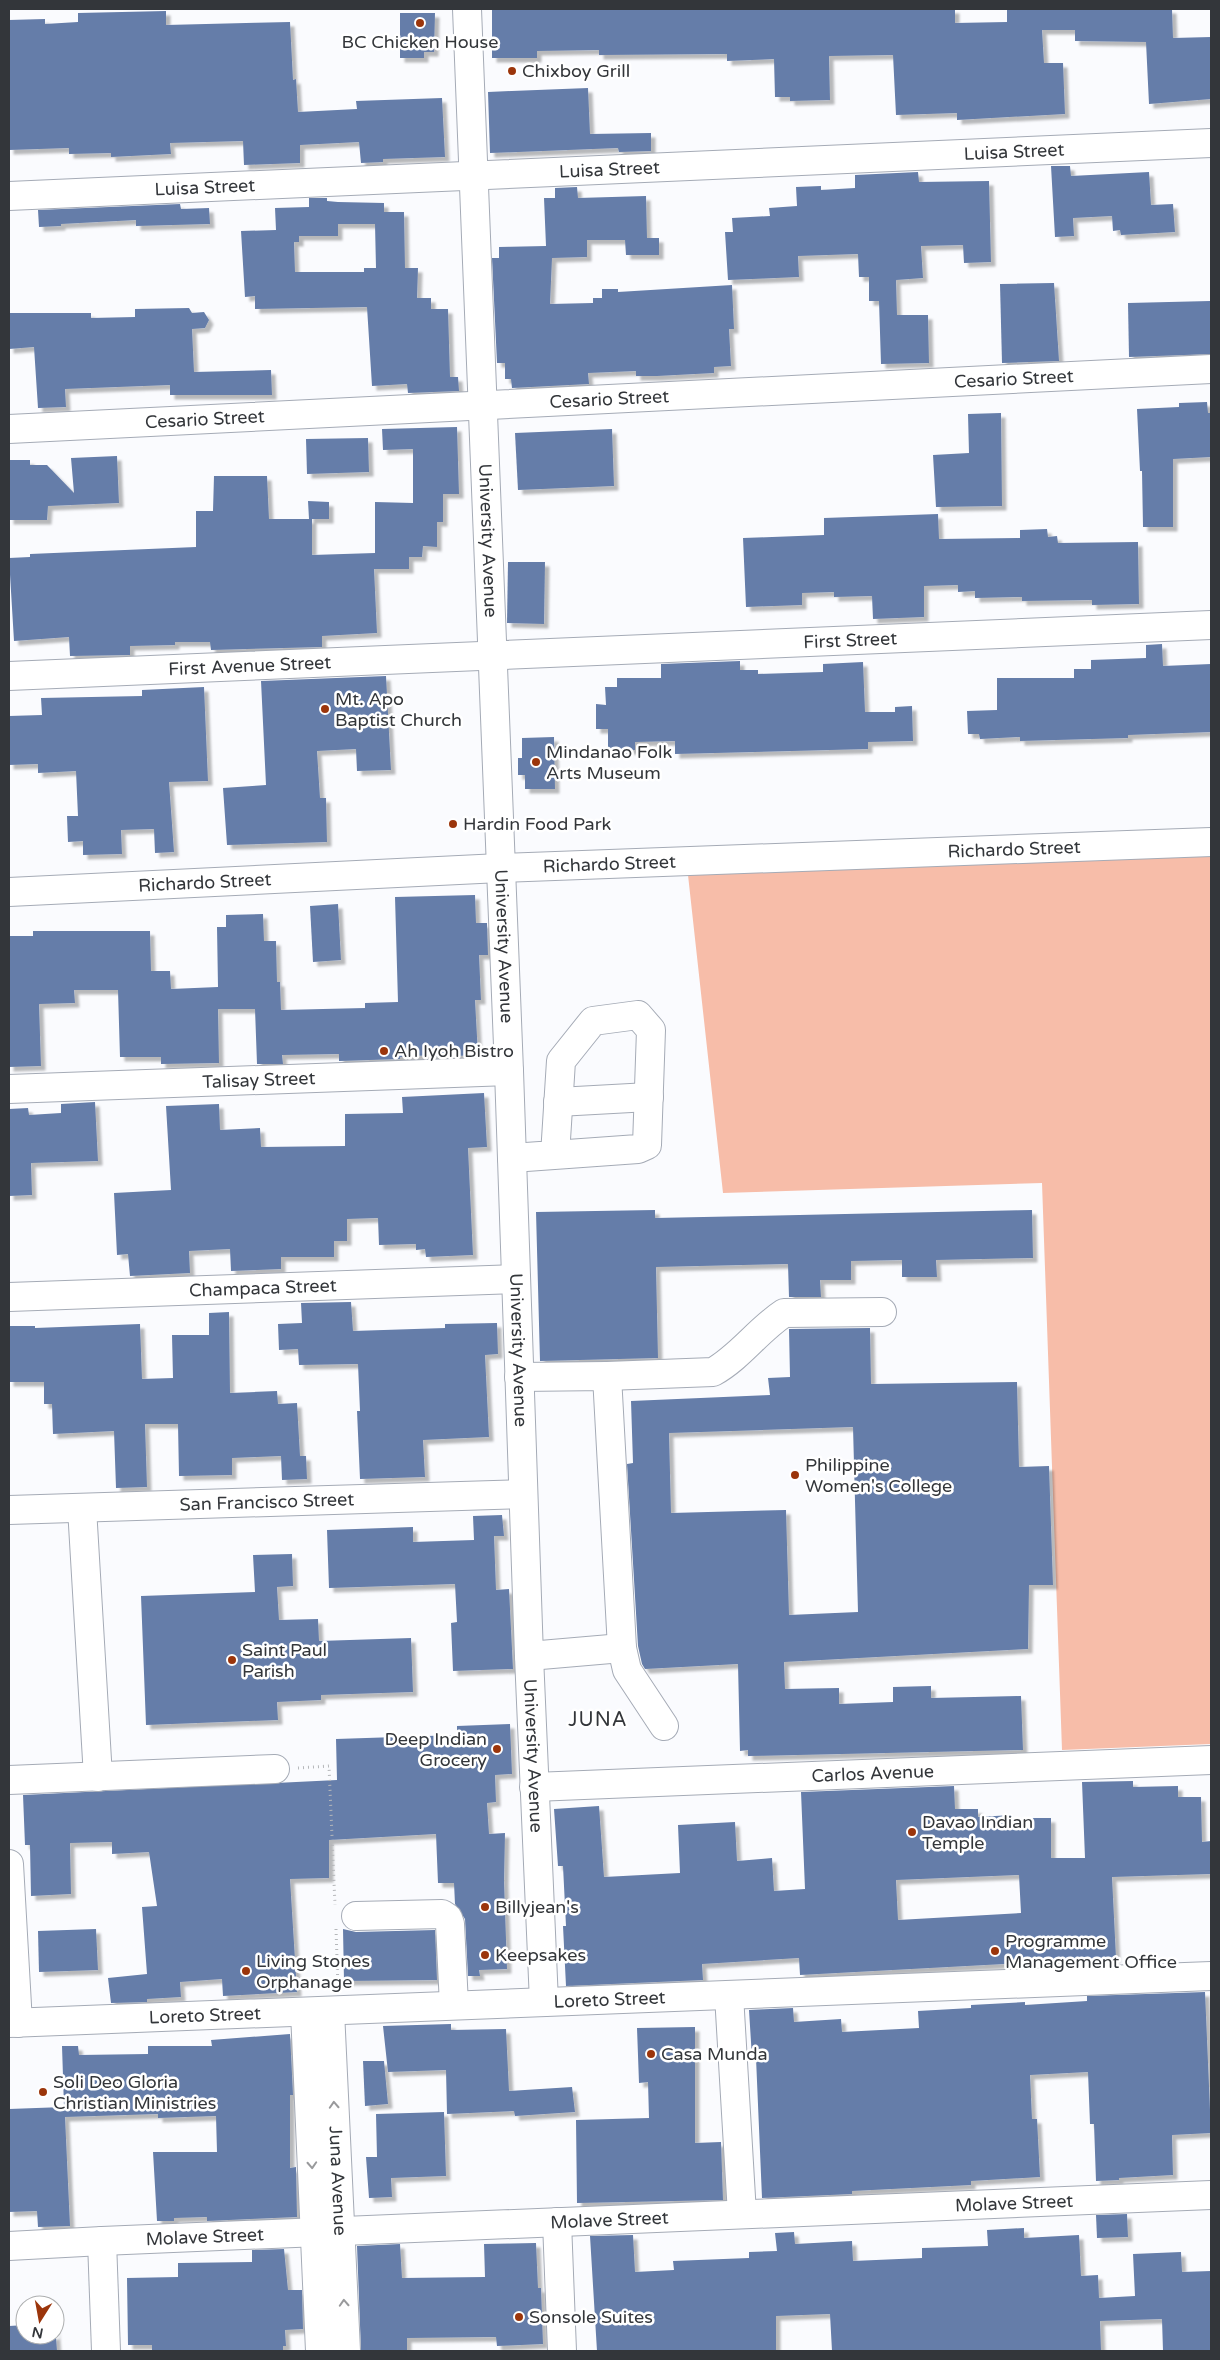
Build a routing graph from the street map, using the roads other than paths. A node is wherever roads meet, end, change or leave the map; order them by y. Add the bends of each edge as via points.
1 (466, 9) edge
2 (1211, 143) edge
3 (473, 174) junction
4 (9, 196) edge
5 (1211, 369) edge
6 (482, 406) junction
7 (9, 429) edge
8 (1211, 625) edge
9 (491, 656) junction
10 (9, 676) edge
11 (1211, 842) edge
12 (500, 868) junction
13 (9, 892) edge
14 (509, 1071) junction
15 (9, 1089) edge
16 (649, 1097) junction
17 (558, 1102) junction
18 (555, 1155) junction
19 (512, 1158) junction
20 (516, 1278) junction
21 (9, 1297) edge
22 (882, 1312) dead end
23 (607, 1376) junction
24 (519, 1378) junction
25 (523, 1494) junction
26 (82, 1508) junction
27 (9, 1510) edge
28 (622, 1648) junction
29 (529, 1656) junction
30 (664, 1726) dead end
31 (1211, 1760) edge
32 (275, 1769) road end
33 (98, 1776) junction
34 (9, 1780) edge
35 (534, 1787) junction
36 (9, 1864) edge
37 (342, 1917) road end
38 (1211, 1976) edge
39 (729, 1995) junction
40 (544, 2002) junction
41 (454, 2004) junction
42 (324, 2011) junction
43 (13, 2023) edge
44 (1211, 2194) edge
45 (742, 2214) junction
46 (556, 2222) junction
47 (328, 2231) junction
48 (102, 2241) junction
49 (9, 2246) edge
50 (106, 2351) edge
51 (320, 2351) edge
52 (346, 2351) edge
53 (562, 2351) edge

1 - 3 street, University Avenue
2 - 3 street, Luisa Street
3 - 4 street, Luisa Street
3 - 6 street, University Avenue
5 - 6 street, Cesario Street
6 - 7 street, Cesario Street
6 - 9 street, University Avenue
8 - 9 street, First Street
9 - 10 street, First Avenue Street
9 - 12 street, University Avenue
11 - 12 street, Richardo Street
12 - 13 street, Richardo Street
12 - 14 street, University Avenue
14 - 15 street, Talisay Street
14 - 19 street, University Avenue
16 - 17 street
16 - 17 street via 651,1030 638,1015 593,1021 561,1062
16 - 18 street via 647,1145 638,1149
17 - 18 street
18 - 19 street
19 - 20 street, University Avenue
20 - 21 street, Champaca Street
20 - 24 street, University Avenue
22 - 23 street via 784,1313 727,1364 713,1372
23 - 24 street
23 - 28 street
24 - 25 street, University Avenue
25 - 26 street, San Francisco Street
25 - 29 street, University Avenue
26 - 27 street, San Francisco Street
26 - 33 street
28 - 29 street
28 - 30 street via 627,1670
29 - 35 street, University Avenue
31 - 35 street, Carlos Avenue
32 - 33 street
33 - 34 street
35 - 40 street, University Avenue
36 - 43 street
37 - 41 street via 442,1914 448,1918
38 - 39 street, Loreto Street
39 - 40 street, Loreto Street
39 - 45 street
40 - 41 street, Loreto Street
41 - 42 street, Loreto Street
42 - 43 street, Loreto Street
42 - 47 street, Juna Avenue
44 - 45 street, Molave Street
45 - 46 street, Molave Street
46 - 47 street, Molave Street
46 - 53 street
47 - 48 street, Molave Street
47 - 51 street, Juna Avenue
52 -> 47 street, Juna Avenue
48 - 49 street, Molave Street
48 - 50 street

